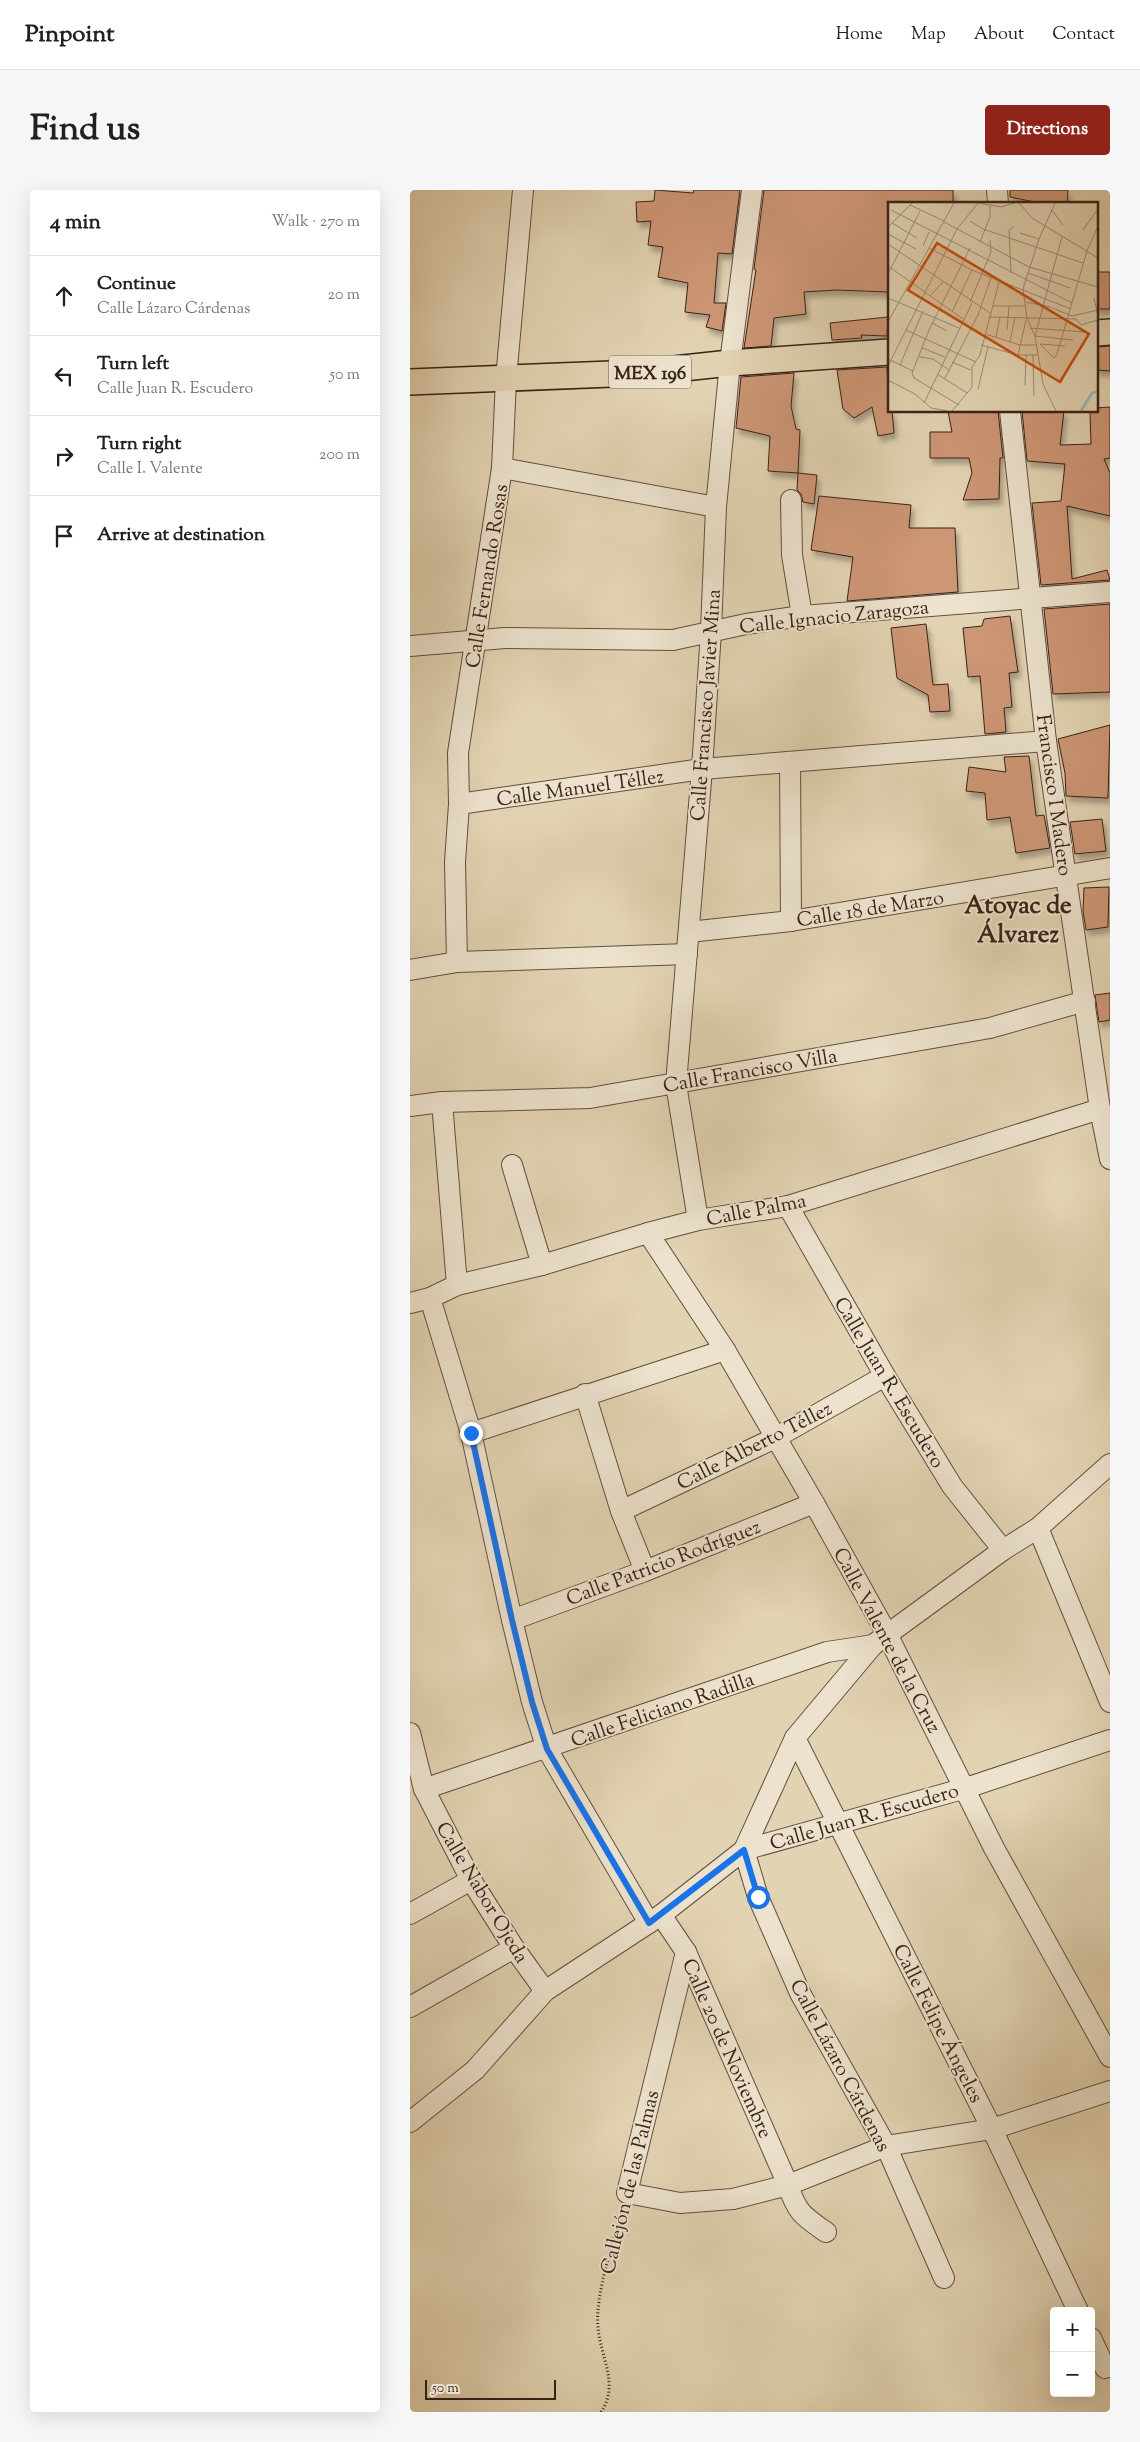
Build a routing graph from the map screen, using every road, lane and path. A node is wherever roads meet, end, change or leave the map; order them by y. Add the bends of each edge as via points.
1 (523, 190) edge
2 (752, 190) edge
3 (888, 352) edge
4 (730, 363) junction
5 (506, 379) junction
6 (410, 382) edge
7 (1010, 412) edge
8 (502, 468) junction
9 (792, 500) dead end
10 (716, 507) junction
11 (1110, 592) edge
12 (1029, 598) junction
13 (802, 616) junction
14 (711, 631) junction
15 (476, 641) junction
16 (410, 646) edge
17 (1046, 741) junction
18 (790, 762) junction
19 (702, 770) junction
20 (459, 804) junction
21 (1110, 868) edge
22 (1066, 876) junction
23 (792, 921) junction
24 (689, 932) junction
25 (687, 954) junction
26 (457, 962) junction
27 (410, 970) edge
28 (1085, 1001) junction
29 (676, 1084) junction
30 (442, 1102) junction
31 (410, 1106) edge
32 (1100, 1109) junction
33 (1110, 1159) edge
34 (512, 1165) dead end
35 (788, 1206) junction
36 (698, 1220) junction
37 (648, 1233) junction
38 (542, 1265) junction
39 (457, 1285) junction
40 (430, 1298) junction
41 (410, 1303) edge
42 (725, 1350) junction
43 (885, 1376) junction
44 (585, 1394) junction
45 (471, 1433) junction
46 (775, 1438) junction
47 (1110, 1464) edge
48 (814, 1503) junction
49 (621, 1511) junction
50 (1038, 1528) junction
51 (1003, 1550) junction
52 (645, 1571) junction
53 (512, 1620) junction
54 (880, 1639) junction
55 (1110, 1702) edge
56 (410, 1733) edge
57 (795, 1738) junction
58 (1110, 1740) edge
59 (547, 1749) junction
60 (966, 1788) junction
61 (424, 1789) junction
62 (837, 1824) junction
63 (744, 1850) junction
64 (471, 1880) junction
65 (410, 1914) edge
66 (655, 1919) junction
67 (514, 1948) junction
68 (686, 1952) junction
69 (545, 1991) junction
70 (410, 2007) edge
71 (1110, 2057) edge
72 (1110, 2091) edge
73 (410, 2122) edge
74 (992, 2129) junction
75 (886, 2146) junction
76 (788, 2186) junction
77 (627, 2193) junction
78 (826, 2232) dead end
79 (944, 2278) dead end
80 (1076, 2307) edge
81 (1095, 2347) edge
82 (1105, 2368) dead end
83 (601, 2412) edge

1 - 5 street, Calle Fernando Rosas
2 - 4 street, Calle Francisco Javier Mina
3 - 4 main road, MEX 196
4 - 5 main road, MEX 196 via 637,373
4 - 10 street, Calle Francisco Javier Mina
5 - 6 main road, MEX 196
5 - 8 street, Calle Fernando Rosas
7 - 12 street, Francisco I Madero
8 - 10 street
8 - 15 street, Calle Fernando Rosas
9 - 13 street via 792,555
10 - 14 street, Calle Francisco Javier Mina
11 - 12 street, Calle Ignacio Zaragoza
12 - 13 street, Calle Ignacio Zaragoza
12 - 17 street, Francisco I Madero
13 - 14 street, Calle Ignacio Zaragoza
14 - 15 street, Calle Ignacio Zaragoza via 673,640 505,638
14 - 19 street, Calle Francisco Javier Mina
15 - 16 street, Calle Ignacio Zaragoza
15 - 20 street, Calle Fernando Rosas via 458,753
17 - 18 street, Calle Manuel Téllez
17 - 22 street, Francisco I Madero
18 - 19 street, Calle Manuel Téllez
18 - 23 street
19 - 20 street, Calle Manuel Téllez
19 - 24 street, Calle Francisco Javier Mina
20 - 26 street, Calle Fernando Rosas via 455,862
21 - 22 street, Calle 18 de Marzo
22 - 23 street, Calle 18 de Marzo
22 - 28 street, Francisco I Madero
23 - 24 street, Calle 18 de Marzo
24 - 25 street, Calle Francisco Javier Mina
25 - 26 street
25 - 29 street, Calle Francisco Javier Mina
26 - 27 street
28 - 29 street, Calle Francisco Villa via 990,1028
28 - 32 street, Francisco I Madero
29 - 30 street, Calle Francisco Villa via 590,1098
29 - 36 street, Calle Francisco Javier Mina
30 - 31 street, Calle Francisco Villa
30 - 39 street
32 - 33 street, Francisco I Madero
32 - 35 street, Calle Palma
34 - 38 street
35 - 36 street, Calle Palma
35 - 43 street, Calle Juan R. Escudero
36 - 37 street, Calle Palma
37 - 38 street, Calle Palma
37 - 42 street, Calle Valente de la Cruz
38 - 39 street, Calle Palma
39 - 40 street, Calle Palma
40 - 41 street, Calle Palma
40 - 45 street, Calle 20 de Noviembre
42 - 44 street
42 - 46 street, Calle Valente de la Cruz
43 - 46 street, Calle Alberto Téllez
43 - 51 street, Calle Juan R. Escudero via 952,1486
44 - 45 street
44 - 49 street
45 - 53 street, Calle 20 de Noviembre
46 - 48 street, Calle Valente de la Cruz
46 - 49 street, Calle Alberto Téllez
47 - 50 street
48 - 52 street, Calle Patricio Rodríguez
48 - 54 street, Calle Valente de la Cruz
49 - 52 street
50 - 51 street
50 - 55 street
51 - 54 street
52 - 53 street, Calle Patricio Rodríguez
53 - 59 street, Calle 20 de Noviembre
54 - 57 street
54 - 59 street, Calle Feliciano Radilla via 827,1652
54 - 60 street, Calle Valente de la Cruz
56 - 61 street, Calle Nabor Ojeda
57 - 62 street, Calle Felipe Ángeles
57 - 63 street
58 - 60 street, Calle Juan R. Escudero
59 - 61 street, Calle Feliciano Radilla
59 - 66 street, Calle 20 de Noviembre
60 - 62 street, Calle Juan R. Escudero
60 - 71 street, Calle Valente de la Cruz via 994,1848
61 - 64 street, Calle Nabor Ojeda
62 - 63 street, Calle Juan R. Escudero
62 - 74 street, Calle Felipe Ángeles
63 - 66 street, Calle Juan R. Escudero
63 - 75 street, Calle Lázaro Cárdenas via 758,1897 800,1993
64 - 65 street
64 - 67 street, Calle Nabor Ojeda
66 - 68 street, Calle 20 de Noviembre
66 - 69 street, Calle Juan R. Escudero
67 - 69 street, Calle Nabor Ojeda
67 - 70 street
68 - 76 street, Calle 20 de Noviembre
68 - 77 street, Callejón de las Palmas
69 - 73 street, Calle Juan R. Escudero via 475,2070
72 - 74 street
74 - 75 street
74 - 80 street, Calle Felipe Ángeles
75 - 76 street
75 - 79 street, Calle Lázaro Cárdenas
76 - 77 street via 733,2199 680,2202
76 - 78 street, Calle 20 de Noviembre via 795,2206
77 - 83 path, Callejón de las Palmas via 600,2296 598,2327 608,2375 609,2400
81 - 82 street

